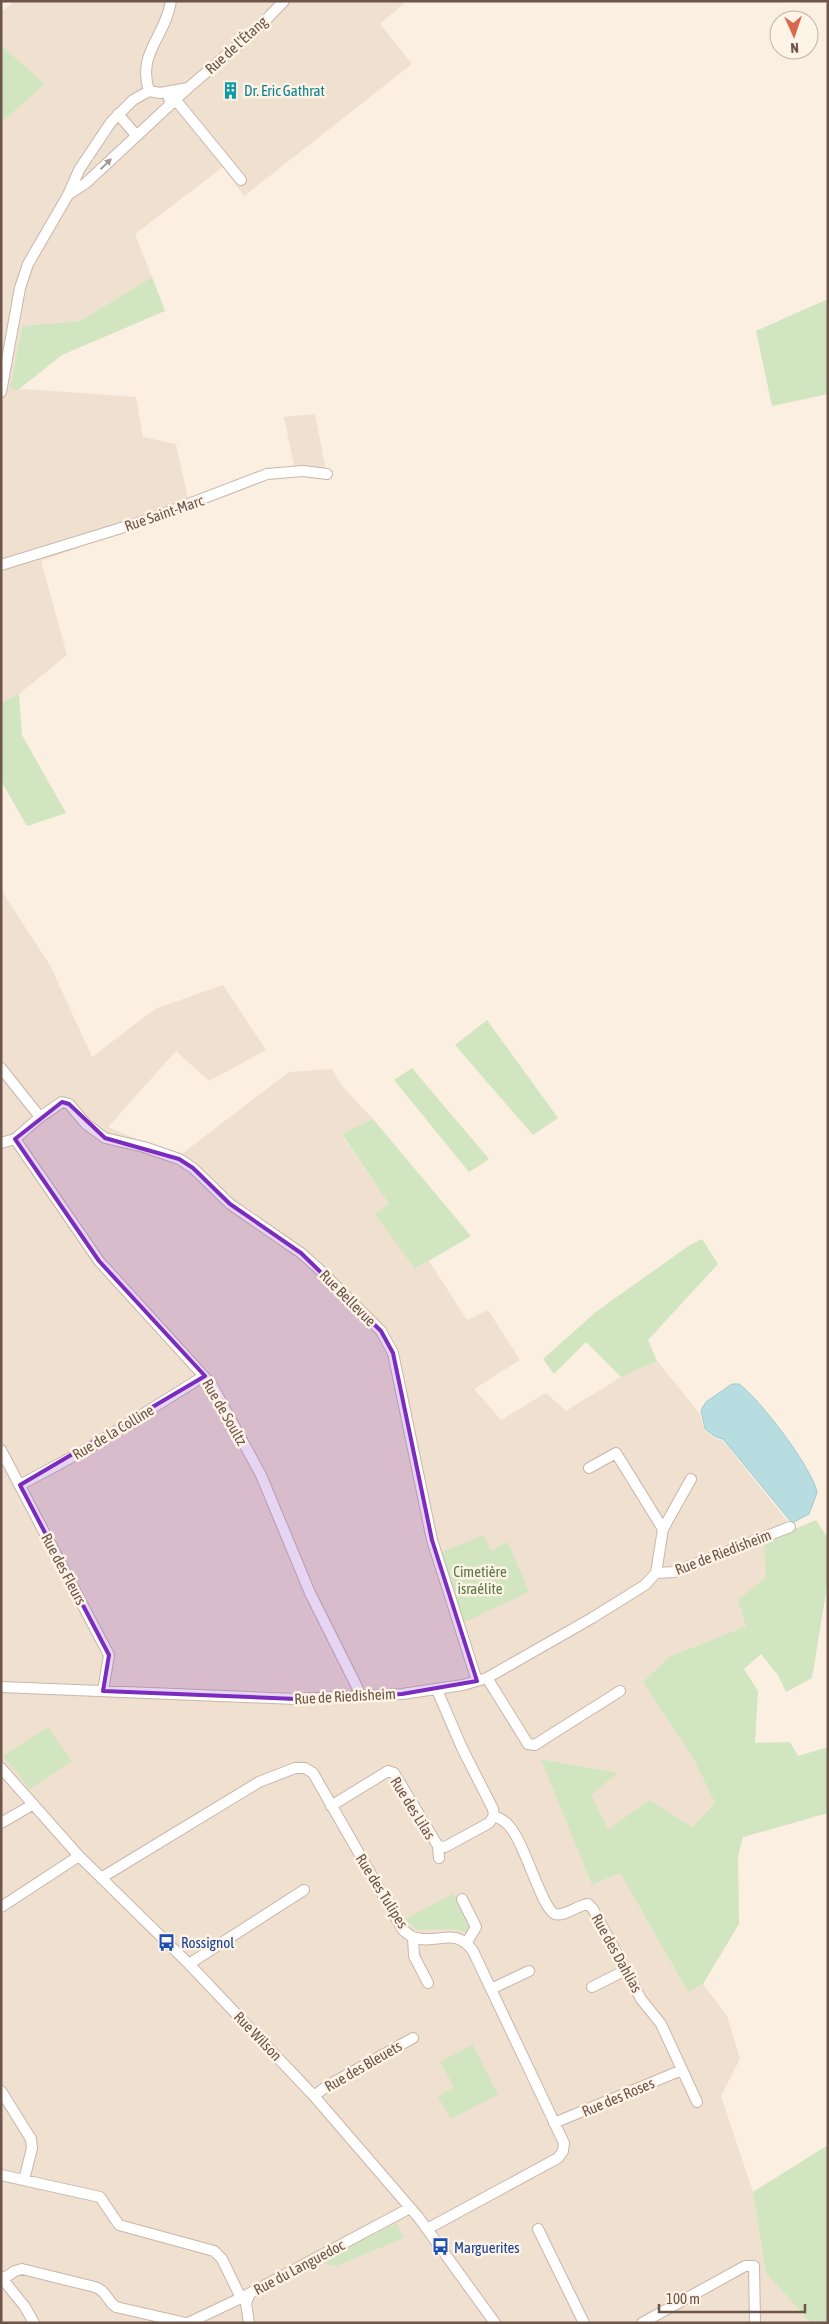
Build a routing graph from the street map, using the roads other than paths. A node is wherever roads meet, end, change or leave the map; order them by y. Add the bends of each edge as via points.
1 (171, 1) edge
2 (284, 1) edge
3 (188, 88) junction
4 (149, 92) junction
5 (160, 93) junction
6 (175, 102) junction
7 (118, 114) junction
8 (136, 135) junction
9 (241, 180) dead end
10 (68, 195) junction
11 (1, 392) edge
12 (327, 474) dead end
13 (1, 565) edge
14 (1, 1068) edge
15 (40, 1117) junction
16 (15, 1139) junction
17 (1, 1143) edge
18 (204, 1376) junction
19 (1, 1450) edge
20 (589, 1468) dead end
21 (691, 1479) dead end
22 (20, 1484) junction
23 (790, 1527) dead end
24 (663, 1529) junction
25 (656, 1573) junction
26 (482, 1680) junction
27 (1, 1687) edge
28 (437, 1690) junction
29 (103, 1691) junction
30 (620, 1691) dead end
31 (360, 1696) junction
32 (1, 1768) edge
33 (32, 1805) junction
34 (331, 1806) junction
35 (494, 1816) junction
36 (1, 1823) edge
37 (438, 1846) junction
38 (79, 1856) junction
39 (438, 1858) dead end
40 (101, 1878) junction
41 (304, 1890) dead end
42 (462, 1899) dead end
43 (1, 1906) edge
44 (413, 1937) junction
45 (467, 1942) junction
46 (189, 1964) junction
47 (626, 1970) junction
48 (529, 1971) dead end
49 (428, 1983) dead end
50 (592, 1987) dead end
51 (491, 1989) junction
52 (413, 2038) dead end
53 (682, 2070) junction
54 (1, 2091) edge
55 (314, 2096) junction
56 (697, 2102) dead end
57 (554, 2123) junction
58 (1, 2175) edge
59 (24, 2180) junction
60 (410, 2208) junction
61 (427, 2229) junction
62 (538, 2229) dead end
63 (2, 2278) edge
64 (246, 2295) junction
65 (34, 2323) edge
66 (187, 2323) edge
67 (250, 2323) edge
68 (495, 2323) edge
69 (584, 2323) edge
70 (642, 2323) edge
71 (755, 2323) edge

1 - 4 street via 168,18 145,68
2 - 3 street, Rue de l'Étang
3 - 5 street
3 - 6 street, Rue de l'Étang
4 - 5 street
4 - 7 street, Rue de l'Étang via 132,100
5 - 6 street
6 - 8 street, Rue de l'Étang
6 - 9 street
7 - 8 street
7 - 10 street, Rue de l'Étang via 79,170
10 -> 8 street, Rue de l'Étang via 86,183
10 - 11 street, Rue de l'Étang via 53,218 20,288
12 - 13 street, Rue Saint-Marc via 303,471 267,474 147,520
14 - 15 street
15 - 16 street
15 - 26 street, Rue Bellevue via 62,1102 69,1104 86,1124 105,1138 179,1159 193,1168 230,1204 301,1252 381,1331 392,1353 432,1540
16 - 17 street
16 - 18 street, Rue de Soultz via 99,1261
18 - 22 street, Rue de la Colline via 87,1448
18 - 31 street, Rue de Soultz via 261,1475 310,1593
19 - 22 street, Rue des Fleurs
20 - 24 street via 616,1453
21 - 24 street, Rue de Riedisheim
22 - 29 street, Rue des Fleurs via 109,1655
23 - 25 street, Rue de Riedisheim via 674,1572
24 - 25 street, Rue de Riedisheim
25 - 26 street, Rue de Riedisheim via 646,1585
26 - 28 street, Rue de Riedisheim
26 - 30 street via 528,1744 534,1745
27 - 29 street, Rue de Riedisheim
28 - 31 street, Rue de Riedisheim
28 - 35 street, Rue des Dahlias
29 - 31 street, Rue de Riedisheim via 296,1699
32 - 33 street, Rue Wilson
33 - 36 street
33 - 38 street, Rue Wilson
34 - 37 street, Rue des Lilas via 388,1772 394,1773
34 - 40 street, Rue des Tulipes via 313,1773 305,1768 295,1768 259,1782
34 - 44 street, Rue des Tulipes via 403,1930
35 - 37 street, Rue des Lilas via 489,1824 445,1846
35 - 47 street, Rue des Dahlias via 506,1822 532,1867 550,1910 562,1914 588,1904
37 - 39 street
38 - 40 street, Rue Wilson
38 - 43 street
40 - 46 street, Rue Wilson
41 - 46 street
42 - 45 street via 476,1927
44 - 45 street, Rue des Tulipes via 457,1937
44 - 49 street via 414,1956
45 - 51 street
46 - 55 street, Rue Wilson
47 - 50 street
47 - 53 street, Rue des Dahlias via 661,2024
48 - 51 street
51 - 57 street
52 - 55 street, Rue des Bleuets
53 - 56 street, Rue des Dahlias
53 - 57 street, Rue des Roses
54 - 59 street via 31,2139 32,2148
55 - 60 street, Rue Wilson
57 - 61 street via 564,2143 558,2158
58 - 59 street
59 - 64 street via 100,2197 119,2225 214,2251
60 - 61 street, Rue Wilson
60 - 64 street, Rue du Languedoc
61 - 68 street, Rue Wilson
62 - 69 street
63 - 65 street via 26,2307
63 - 66 street, Rue du Languedoc via 22,2270 96,2287 116,2307
64 - 66 street, Rue du Languedoc
64 - 67 street
70 - 71 street via 745,2266 754,2266

